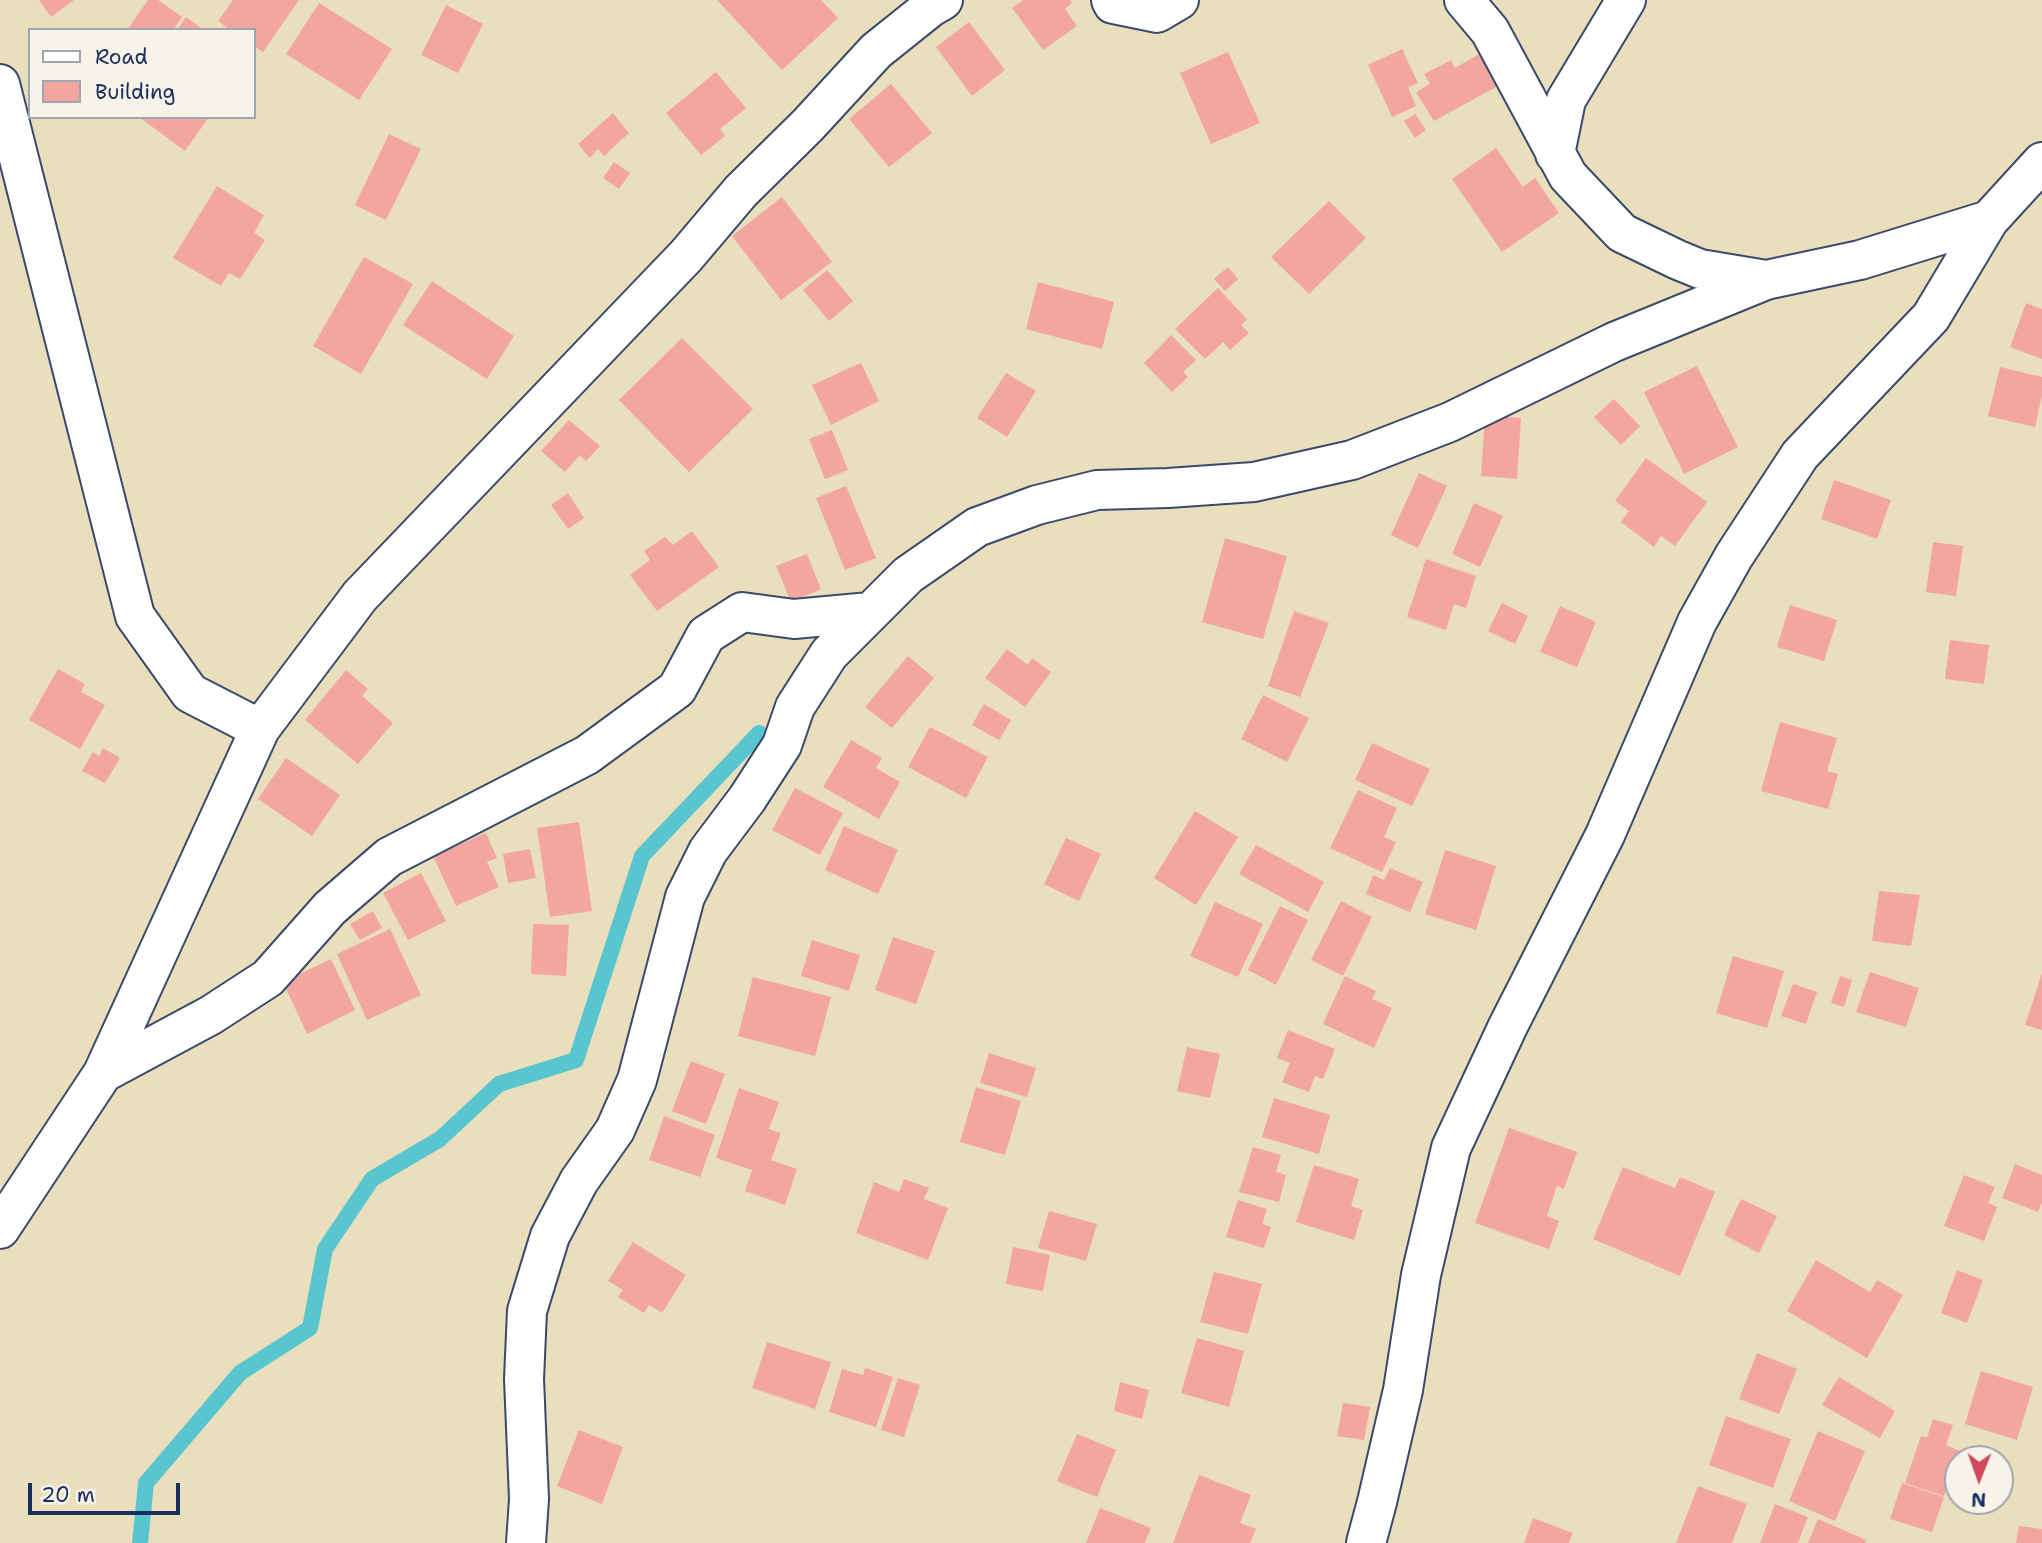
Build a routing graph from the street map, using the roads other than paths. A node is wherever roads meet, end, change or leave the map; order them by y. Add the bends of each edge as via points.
1 (943, 0) edge
2 (1111, 0) edge
3 (1179, 0) edge
4 (1464, 0) edge
5 (1626, 0) edge
6 (0, 84) edge
7 (1555, 154) junction
8 (2042, 162) edge
9 (2015, 204) edge
10 (1766, 281) junction
11 (870, 612) junction
12 (260, 729) junction
13 (103, 1073) junction
14 (0, 1229) edge
15 (526, 1543) edge
16 (1366, 1543) edge

1 - 12 street via 876,51 360,596
2 - 3 street via 1157,13
4 - 7 street via 1490,31
5 - 7 street via 1566,100
6 - 12 street via 135,616 190,694
7 - 10 street via 1568,176 1622,233 1700,269
8 - 9 street
9 - 10 street via 1860,260
9 - 16 street via 1931,317 1800,455 1697,622 1605,835 1451,1148 1421,1275 1403,1390
10 - 11 street via 1614,342 1450,422 1352,460 1254,482 1097,490 977,527 908,575
11 - 13 street via 794,620 742,612 706,635 677,690 587,755 389,857 330,908 268,978 211,1016
11 - 15 street via 829,654 795,707 782,745 708,851 685,897 637,1080 615,1130 579,1181 550,1236 527,1311
12 - 13 street
13 - 14 street

